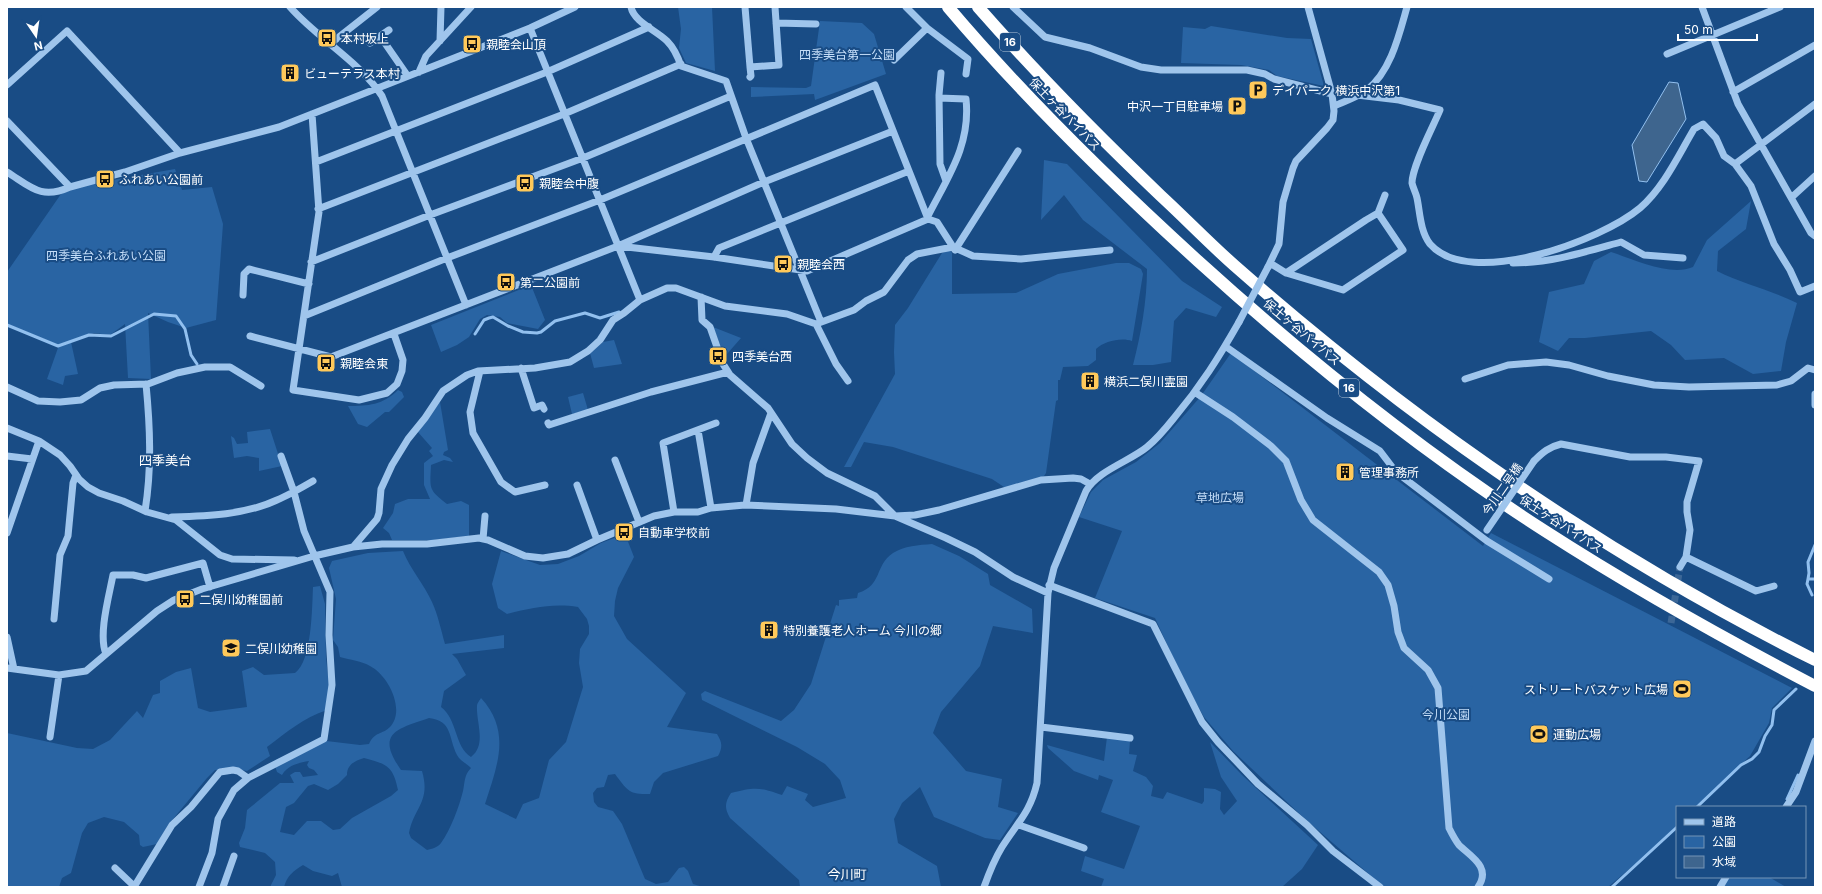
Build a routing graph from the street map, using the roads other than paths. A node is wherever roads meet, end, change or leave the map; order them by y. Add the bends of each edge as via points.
1 (290, 7) edge
2 (376, 7) edge
3 (441, 7) edge
4 (471, 7) edge
5 (575, 7) edge
6 (631, 7) edge
7 (745, 7) edge
8 (776, 7) edge
9 (906, 7) edge
10 (948, 7) edge
11 (978, 7) edge
12 (1013, 7) edge
13 (1314, 7) edge
14 (1407, 7) edge
15 (1702, 7) edge
16 (1780, 7) edge
17 (1309, 10) edge
18 (776, 23) junction
19 (816, 24) dead end
20 (649, 27) junction
21 (530, 28) junction
22 (927, 28) junction
23 (388, 30) dead end
24 (1712, 35) junction
25 (380, 36) junction
26 (440, 41) junction
27 (370, 43) dead end
28 (330, 44) junction
29 (1815, 45) edge
30 (1667, 54) dead end
31 (894, 60) dead end
32 (681, 64) junction
33 (750, 67) junction
34 (419, 72) junction
35 (547, 72) junction
36 (941, 73) dead end
37 (966, 74) dead end
38 (407, 75) junction
39 (750, 77) dead end
40 (7, 85) edge
41 (377, 88) junction
42 (1732, 92) junction
43 (1332, 94) junction
44 (1357, 95) junction
45 (731, 96) junction
46 (939, 98) junction
47 (1815, 104) edge
48 (1334, 106) junction
49 (312, 114) junction
50 (564, 114) junction
51 (7, 121) edge
52 (396, 130) junction
53 (893, 131) junction
54 (746, 138) junction
55 (1760, 146) junction
56 (1018, 151) dead end
57 (180, 153) junction
58 (583, 158) junction
59 (316, 162) junction
60 (1735, 164) junction
61 (909, 171) junction
62 (7, 172) edge
63 (413, 172) junction
64 (1815, 176) edge
65 (946, 181) junction
66 (764, 182) junction
67 (75, 187) junction
68 (1385, 195) dead end
69 (1792, 197) junction
70 (600, 200) junction
71 (318, 209) junction
72 (1378, 213) junction
73 (430, 215) junction
74 (928, 219) junction
75 (781, 223) junction
76 (1815, 236) edge
77 (618, 246) junction
78 (954, 248) junction
79 (1110, 250) dead end
80 (714, 257) junction
81 (447, 258) junction
82 (1683, 258) dead end
83 (311, 262) junction
84 (1491, 263) junction
85 (1269, 265) junction
86 (800, 271) junction
87 (1286, 273) junction
88 (309, 284) junction
89 (1815, 286) edge
90 (243, 295) dead end
91 (701, 297) junction
92 (640, 300) junction
93 (466, 305) junction
94 (304, 316) junction
95 (818, 323) junction
96 (394, 334) junction
97 (250, 336) dead end
98 (1225, 346) junction
99 (299, 349) junction
100 (521, 368) junction
101 (1815, 370) edge
102 (480, 371) junction
103 (728, 372) junction
104 (1465, 379) dead end
105 (848, 381) dead end
106 (146, 384) junction
107 (261, 386) dead end
108 (7, 387) edge
109 (1196, 393) junction
110 (1815, 394) edge
111 (1815, 405) edge
112 (544, 409) dead end
113 (771, 412) junction
114 (548, 423) dead end
115 (716, 423) dead end
116 (7, 428) edge
117 (698, 430) junction
118 (39, 441) junction
119 (7, 456) edge
120 (281, 456) dead end
121 (32, 459) junction
122 (615, 460) dead end
123 (76, 475) junction
124 (313, 482) dead end
125 (1090, 484) junction
126 (545, 485) dead end
127 (577, 485) dead end
128 (294, 492) junction
129 (746, 505) junction
130 (711, 508) junction
131 (145, 511) junction
132 (674, 512) junction
133 (485, 516) dead end
134 (895, 516) junction
135 (167, 517) junction
136 (639, 522) junction
137 (7, 532) edge
138 (1482, 537) junction
139 (482, 539) junction
140 (597, 540) junction
141 (353, 547) junction
142 (314, 556) junction
143 (1686, 557) junction
144 (302, 560) junction
145 (1680, 567) tunnel mouth
146 (1550, 579) dead end
147 (1774, 586) dead end
148 (210, 587) junction
149 (1049, 589) junction
150 (54, 619) dead end
151 (7, 637) edge
152 (106, 654) junction
153 (1815, 660) edge
154 (11, 669) edge
155 (59, 675) junction
156 (1815, 686) edge
157 (1041, 727) junction
158 (50, 737) dead end
159 (1130, 738) dead end
160 (1815, 741) edge
161 (248, 778) junction
162 (1787, 806) edge
163 (1019, 825) junction
164 (1084, 848) dead end
165 (234, 856) dead end
166 (115, 868) dead end
167 (1725, 878) edge
168 (135, 887) edge
169 (199, 887) edge
170 (223, 887) edge
171 (984, 887) edge
172 (1380, 887) edge
173 (1478, 887) edge
174 (1720, 887) edge

1 - 28 street
2 - 28 street
3 - 26 street
4 - 26 street
5 - 21 street
6 - 20 street via 632,14
7 - 33 street
8 - 18 street
9 - 22 street
10 - 156 highway, 保土ヶ谷バイパス / 16 via 1087,158 1235,294 1323,369 1433,454 1543,530 1704,628
11 - 153 highway, 保土ヶ谷バイパス / 16 via 1112,149 1233,265 1365,374 1444,434 1536,498 1650,570 1759,632
12 - 43 street via 1045,37 1090,48 1141,67 1161,70 1247,70
13 - 17 street
14 - 44 street via 1390,58 1376,82
15 - 24 street
16 - 24 street
17 - 43 street
18 - 19 street
18 - 33 street via 779,65
20 - 32 street via 667,41
20 - 35 street
21 - 34 street
21 - 35 street
22 - 31 street
22 - 37 street via 968,59
23 - 25 street
24 - 30 street
24 - 42 street
25 - 27 street
25 - 38 street
26 - 34 street via 426,56
28 - 41 street
29 - 42 street
32 - 45 street via 726,81 730,85
32 - 50 street
33 - 39 street
34 - 38 street
35 - 50 street
35 - 52 street
36 - 46 street
38 - 41 street
40 - 57 street via 67,31
41 - 49 street
41 - 52 street
42 - 55 street
43 - 48 street
44 - 48 street
44 - 84 street via 1399,100 1440,110 1415,170 1412,184 1423,232 1437,250 1450,258 1466,262
45 - 54 street
45 - 58 street
46 - 65 street via 940,164
46 - 65 street via 964,96 966,99 966,128 954,170
47 - 55 street
48 - 85 street via 1333,120 1296,161 1293,168 1283,202 1279,244
49 - 57 street via 279,127
49 - 59 street
50 - 58 street
50 - 63 street
51 - 67 street
52 - 59 street
52 - 63 street
53 - 54 street via 875,85
53 - 61 street
53 - 66 street
54 - 66 street
54 - 70 street
55 - 60 street
55 - 69 street
56 - 78 street
57 - 67 street
58 - 70 street
58 - 73 street
59 - 71 street
60 - 84 street via 1724,156 1716,138 1703,124 1694,129 1661,186 1640,208 1616,225 1544,253
60 - 89 street via 1751,186 1774,244 1800,292
61 - 74 street
61 - 75 street
62 - 67 street via 39,192 58,192
63 - 71 street
63 - 73 street
64 - 69 street
65 - 74 street
66 - 75 street
66 - 77 street
68 - 72 street
69 - 76 street
70 - 77 street
70 - 81 street
71 - 83 street
72 - 87 street
72 - 87 street via 1403,250 1343,290
73 - 81 street
73 - 83 street
74 - 78 street via 937,222
74 - 86 street via 807,271
75 - 80 street via 719,248
75 - 86 street
77 - 80 street
77 - 92 street
77 - 93 street
78 - 79 street via 973,256 1021,259
78 - 95 street via 917,254 908,260 884,292 854,310
80 - 86 street
81 - 93 street
81 - 94 street
82 - 84 street via 1644,256 1621,242 1545,262
83 - 88 street
85 - 87 street
85 - 98 street, bridge
86 - 95 street
88 - 90 street via 249,269 244,274
88 - 94 street
91 - 92 street via 676,288 667,288
91 - 95 street via 725,306 787,314
91 - 103 street via 702,320 710,327
92 - 100 street via 613,320 600,340 588,351 570,362
93 - 96 street
94 - 99 street
95 - 105 street via 836,364
96 - 99 street via 331,357
96 - 99 street via 403,360 402,371 397,384 387,393 372,398 359,400 293,390
97 - 99 street
98 - 109 street
98 - 138 street via 1327,418 1380,451 1396,472
100 - 102 street
100 - 112 street via 534,408 542,406
101 - 104 street via 1808,368 1790,381 1777,385 1689,387 1654,385 1546,362 1508,365
102 - 126 street via 470,412 473,433 501,482 515,492
102 - 141 street via 467,375 443,391 408,439 381,489 377,518
103 - 113 street
103 - 114 street via 651,392 549,425
106 - 107 street via 205,367 230,367
106 - 108 street via 114,385 100,388 81,400 60,402 38,401
106 - 131 street via 150,448 149,486
109 - 125 street via 1148,446
109 - 173 street via 1271,446 1286,461 1301,500 1313,520 1379,572 1388,585 1404,648 1428,670 1438,688 1449,828 1458,844 1478,861 1482,871
110 - 111 street
113 - 129 street via 754,464
113 - 134 street via 792,444 807,458 827,473 875,496
115 - 117 street
116 - 118 street
117 - 130 street
117 - 132 street via 663,443
118 - 121 street
118 - 123 street via 60,455
119 - 121 street
120 - 128 street
121 - 137 street
122 - 136 street
123 - 131 street via 88,487 99,493
123 - 150 street via 68,536 60,555
124 - 128 street
125 - 134 street via 1073,478 1041,480 940,510
125 - 149 street via 1054,568
127 - 140 street
128 - 135 street via 250,510 214,516
128 - 142 street via 304,531
129 - 130 street
129 - 134 street via 836,509
130 - 132 street via 698,512
131 - 135 street
132 - 136 street
133 - 139 street
134 - 149 street via 969,549 1012,577
135 - 144 street via 176,520 220,555 232,559
136 - 140 street
138 - 143 street, 今川二号橋, bridge via 1534,461 1547,449 1561,444 1630,457 1666,457 1699,461 1687,502 1690,530
138 - 146 street
139 - 140 street via 525,556 543,558 568,554
139 - 141 street
141 - 142 street
142 - 144 street
142 - 161 street via 330,592 332,685 324,739
143 - 145 street
143 - 147 street via 1756,591
144 - 148 street
148 - 152 street via 174,600
148 - 152 street via 203,563 146,578 113,575 103,647
149 - 157 street
149 - 172 street via 1152,624 1202,722 1218,742 1258,784 1307,825 1333,852
151 - 154 street
152 - 155 street via 86,671
154 - 155 street
155 - 158 street
157 - 159 street
157 - 163 street via 1037,783 1034,796
160 - 162 street via 1796,792
161 - 168 street via 238,771 220,772 172,825
161 - 169 street via 234,790 218,819 212,853
163 - 164 street
163 - 171 street via 996,857
165 - 170 street
166 - 168 street
167 - 174 street

